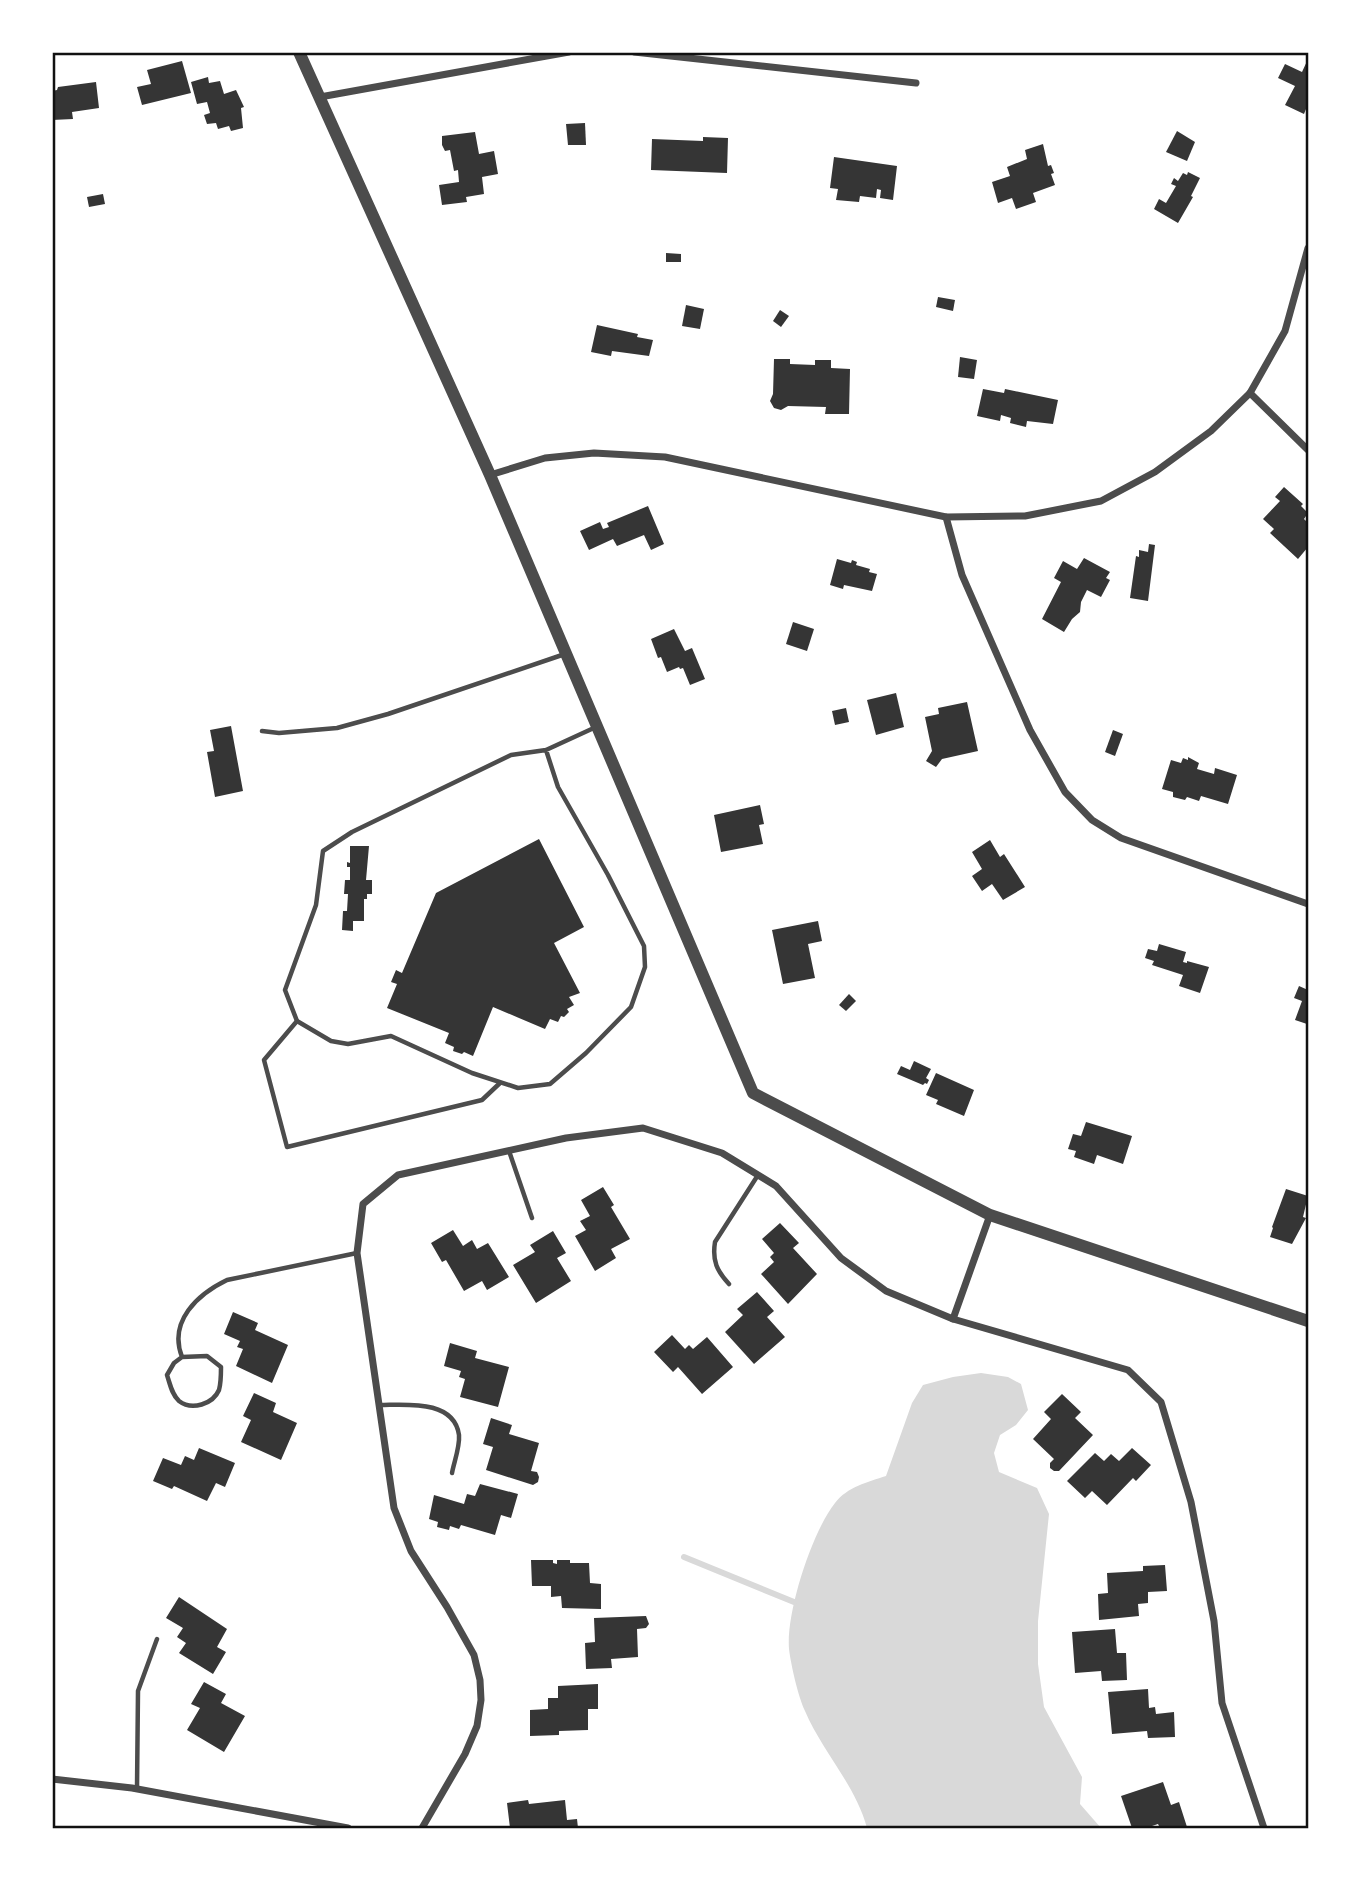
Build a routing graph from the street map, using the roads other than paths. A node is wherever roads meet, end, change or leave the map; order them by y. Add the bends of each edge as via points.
1 (299, 52) edge
2 (569, 52) edge
3 (634, 52) edge
4 (916, 83) dead end
5 (320, 96) junction
6 (1308, 248) edge
7 (1250, 393) junction
8 (1308, 450) edge
9 (489, 475) junction
10 (946, 517) junction
11 (566, 653) junction
12 (597, 727) junction
13 (262, 731) dead end
14 (546, 750) junction
15 (1308, 904) edge
16 (297, 1021) junction
17 (500, 1083) junction
18 (509, 1150) junction
19 (758, 1175) junction
20 (990, 1215) junction
21 (532, 1218) dead end
22 (357, 1253) junction
23 (729, 1284) dead end
24 (953, 1319) junction
25 (1308, 1321) edge
26 (183, 1357) junction
27 (379, 1405) junction
28 (452, 1473) dead end
29 (157, 1639) dead end
30 (52, 1779) edge
31 (137, 1789) junction
32 (348, 1829) edge
33 (422, 1829) edge
34 (1264, 1829) edge

1 - 5 street
2 - 5 street
3 - 4 street
5 - 9 street
6 - 7 street via 1285,331
7 - 8 street
7 - 10 street via 1211,431 1155,472 1101,501 1025,516
9 - 10 street via 545,457 594,453 665,457
9 - 11 street
10 - 15 street via 961,575 1030,730 1065,792 1092,820 1121,838
11 - 12 street
11 - 13 lane via 337,728
12 - 14 lane
12 - 20 street via 753,1093
14 - 16 lane via 511,755 352,832 324,851 316,905 285,990
14 - 17 lane via 558,787 644,946 645,967 631,1007 550,1084 518,1088
16 - 17 lane via 331,1041 348,1044 391,1036
16 - 17 lane via 264,1060 287,1147 482,1100
18 - 19 street via 643,1128 722,1153
18 - 21 lane
18 - 22 street via 398,1175 363,1204
19 - 23 lane via 715,1242 716,1270
19 - 24 street via 776,1186 841,1258 886,1291
20 - 24 street
20 - 25 street
22 - 26 lane via 227,1280 208,1290 182,1321 179,1348
22 - 27 street
24 - 34 street via 1128,1370 1161,1402 1191,1502 1214,1621 1222,1703
26 - 26 lane via 167,1375 173,1392 180,1402 191,1406 208,1402 219,1389 221,1367 207,1356
27 - 28 lane via 429,1406 446,1414 459,1438
27 - 33 street via 402,1532 474,1656 480,1680 477,1726
29 - 31 lane via 138,1691
30 - 31 street
31 - 32 street

